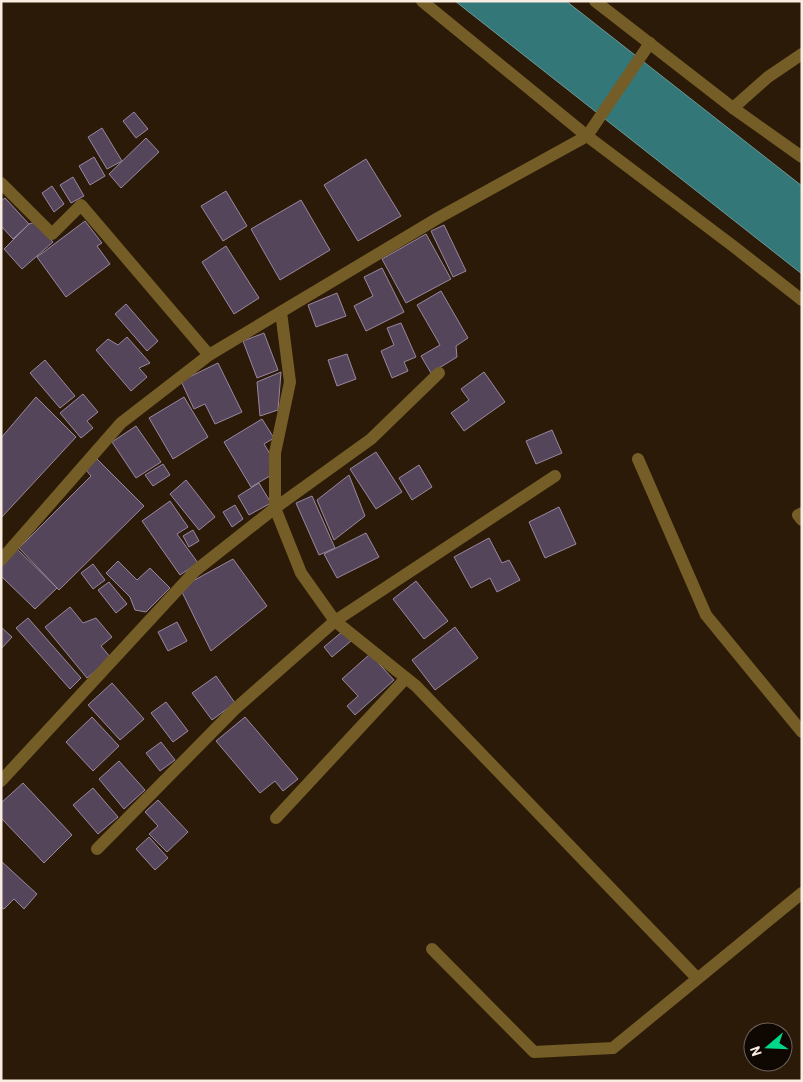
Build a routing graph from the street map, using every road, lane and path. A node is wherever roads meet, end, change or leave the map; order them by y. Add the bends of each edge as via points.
1 (422, 1) edge
2 (595, 1) edge
3 (650, 43) junction
4 (802, 54) edge
5 (733, 108) junction
6 (586, 136) junction
7 (802, 157) edge
8 (1, 183) edge
9 (802, 300) edge
10 (281, 312) junction
11 (208, 355) junction
12 (439, 373) dead end
13 (638, 460) dead end
14 (555, 476) dead end
15 (276, 508) junction
16 (802, 513) edge
17 (802, 520) edge
18 (1, 560) edge
19 (336, 621) junction
20 (406, 678) junction
21 (802, 732) edge
22 (1, 781) edge
23 (276, 818) dead end
24 (97, 849) dead end
25 (802, 892) edge
26 (432, 949) dead end
27 (697, 978) junction

1 - 6 street
2 - 3 street
3 - 5 street
3 - 6 street
4 - 5 street via 768,77
5 - 7 street
6 - 9 street
6 - 10 street via 438,218
8 - 11 street via 52,234 81,206
10 - 11 street
10 - 15 street via 290,382 275,453
11 - 18 street via 121,423
12 - 15 street via 371,439
13 - 21 street via 706,614
14 - 19 street
15 - 19 street via 301,573
15 - 22 street via 195,571
16 - 17 street via 798,516
19 - 20 street
19 - 24 street via 235,709
20 - 23 street
20 - 27 street
25 - 27 street
26 - 27 street via 534,1052 613,1048

